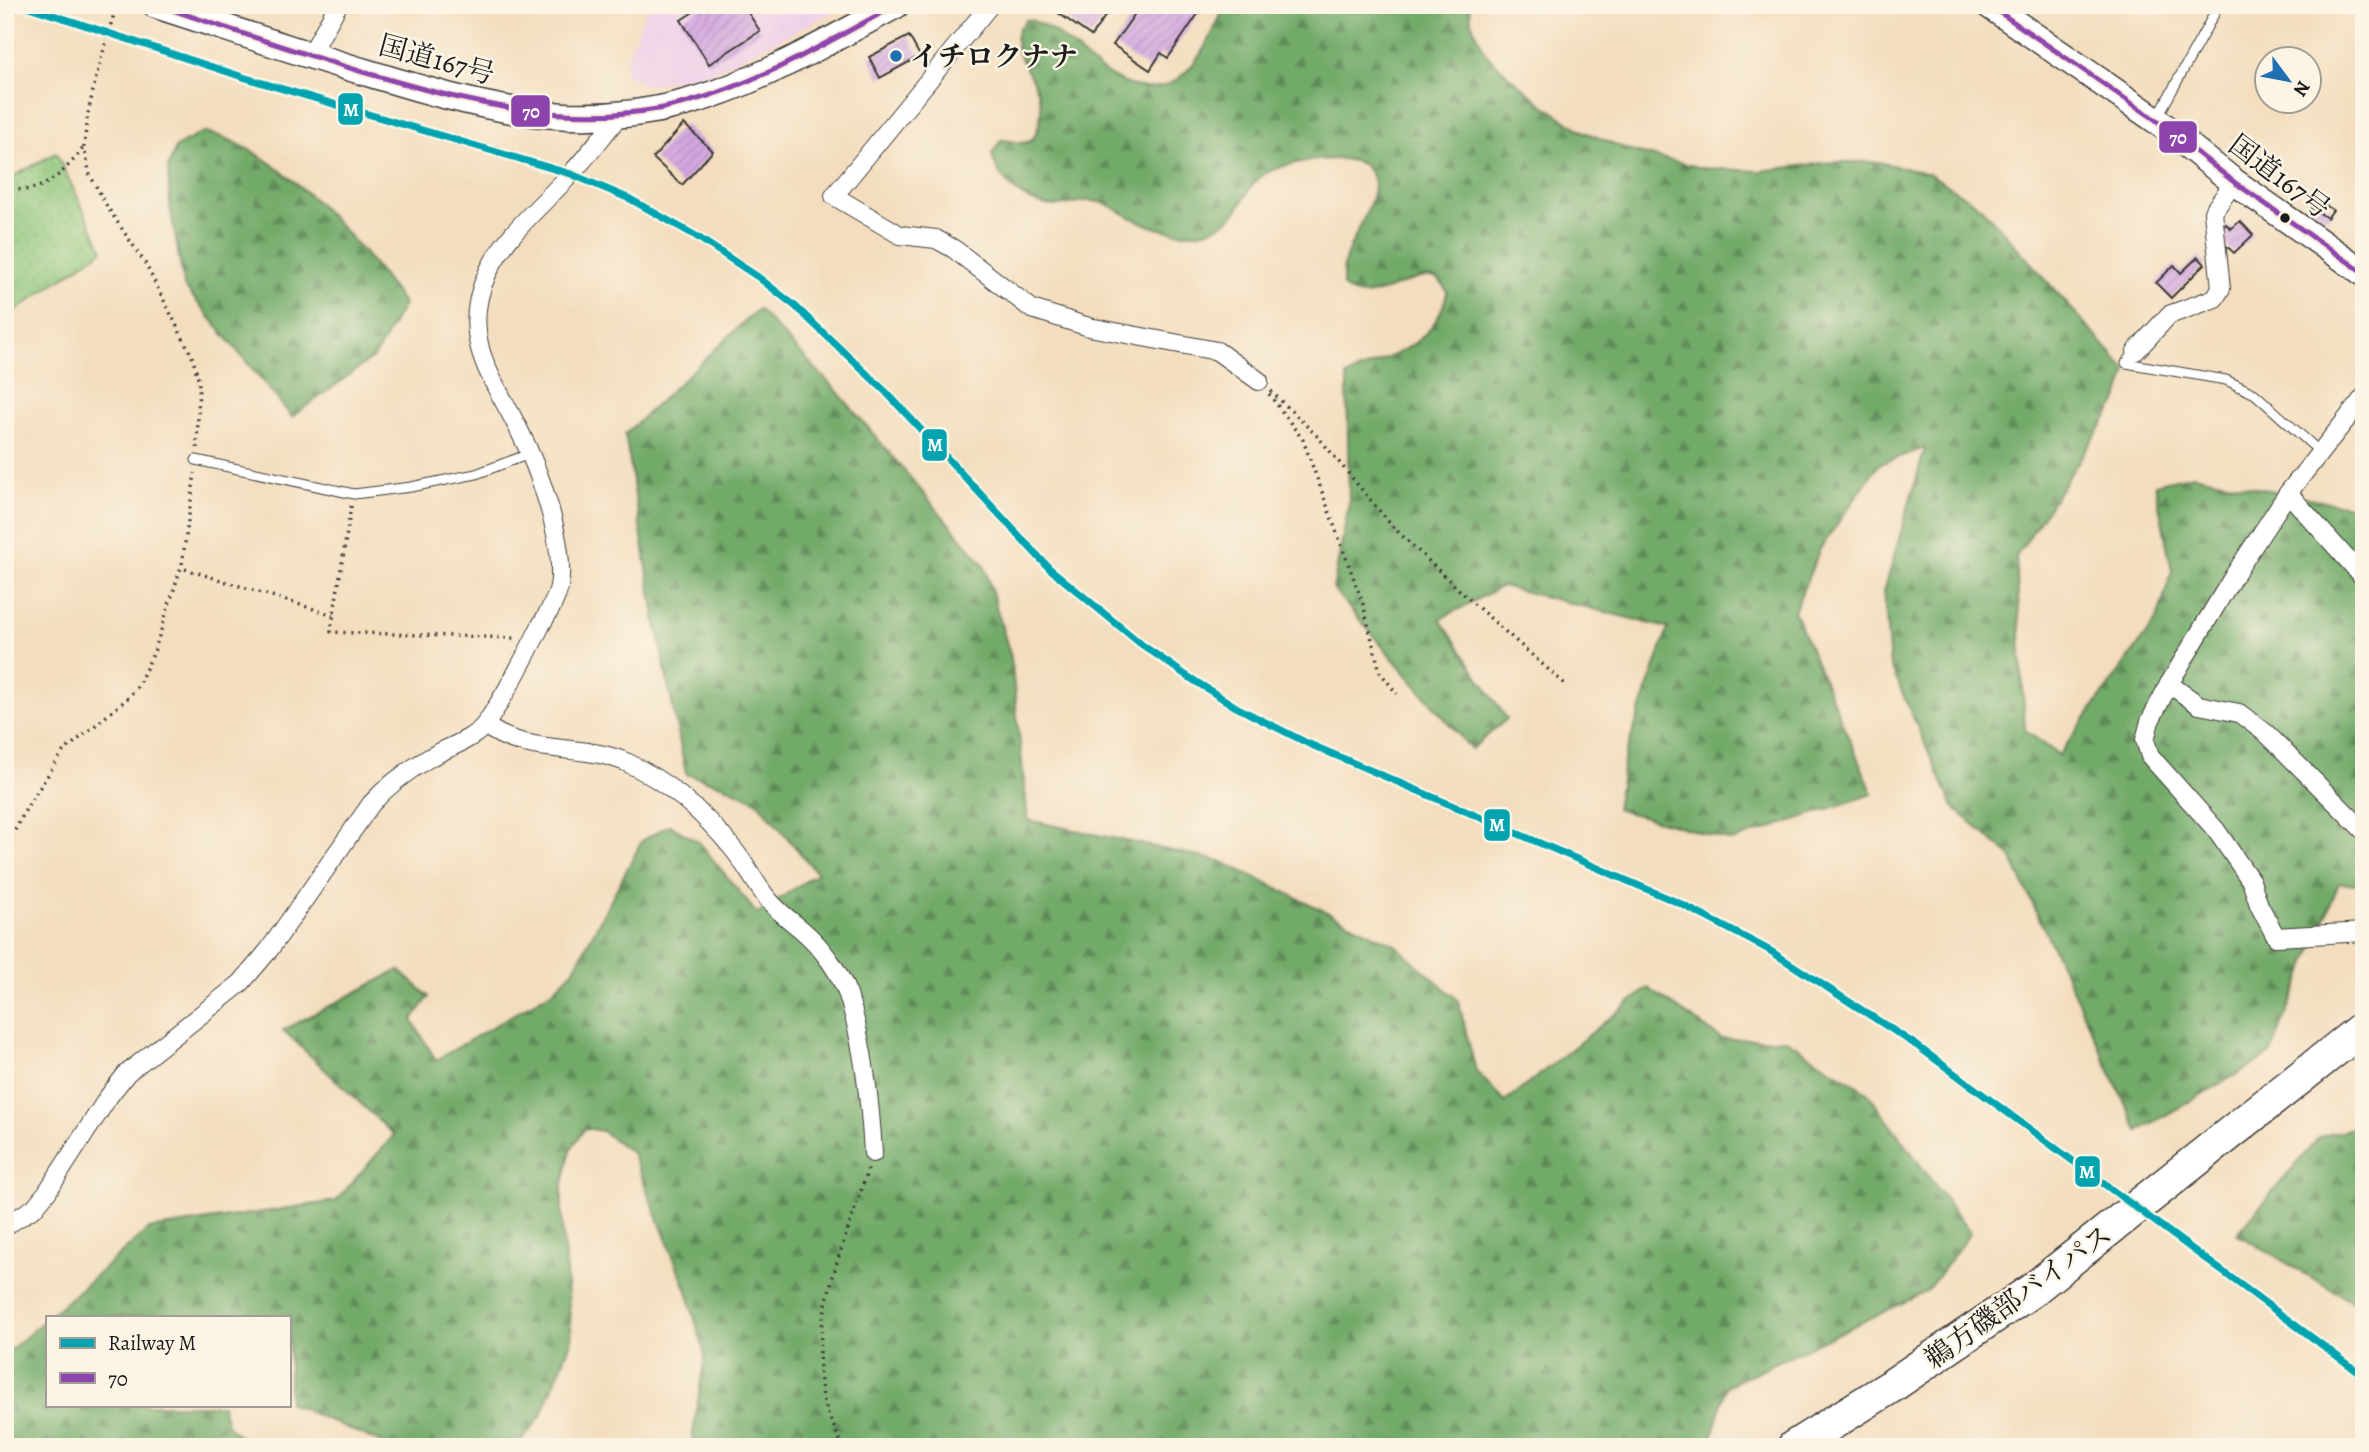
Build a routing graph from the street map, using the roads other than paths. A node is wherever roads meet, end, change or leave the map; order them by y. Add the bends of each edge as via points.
1 (156, 5) edge
2 (338, 5) edge
3 (896, 5) edge
4 (990, 5) edge
5 (1989, 5) edge
6 (2219, 5) edge
7 (310, 56) junction
8 (620, 115) junction
9 (2156, 120) junction
10 (2234, 182) junction
11 (2364, 273) edge
12 (2136, 351) joint
13 (1259, 381) road end
14 (2364, 397) edge
15 (2320, 452) junction
16 (530, 454) junction
17 (196, 460) road end
18 (2288, 493) junction
19 (2364, 578) edge
20 (2169, 684) junction
21 (485, 725) junction
22 (2364, 831) edge
23 (2364, 932) edge
24 (2364, 1027) edge
25 (873, 1153) road end
26 (5, 1226) edge
27 (1794, 1447) edge

1 - 7 street, 国道167号
2 - 7 street
3 - 8 street, 国道167号 via 734,88 682,104
4 - 13 street via 834,196 900,235 936,239 954,249 1032,309 1089,327 1217,351
5 - 9 street, 国道167号
6 - 9 lane
7 - 8 street, 国道167号 via 502,110 542,116
8 - 16 street via 509,238 481,288 478,348
9 - 10 street, 国道167号
10 - 11 street, 国道167号
10 - 12 street via 2213,212 2221,288 2215,298 2169,315
12 - 15 lane via 2126,363 2226,380 2255,394
14 - 15 street
15 - 18 street
16 - 17 lane via 476,474 354,494
16 - 21 street via 545,490 554,532 559,578 556,597
18 - 19 street
18 - 20 street
20 - 22 street via 2199,705 2239,713 2267,734
20 - 23 street via 2150,721 2146,740 2150,756 2216,830 2250,881 2276,937
21 - 25 street via 509,739 626,762 695,807 735,851 766,897 832,964 847,994 870,1105
21 - 26 street via 388,785 241,983 127,1073 47,1192 34,1208
24 - 27 highway, 鵜方磯部バイパス via 2031,1291

